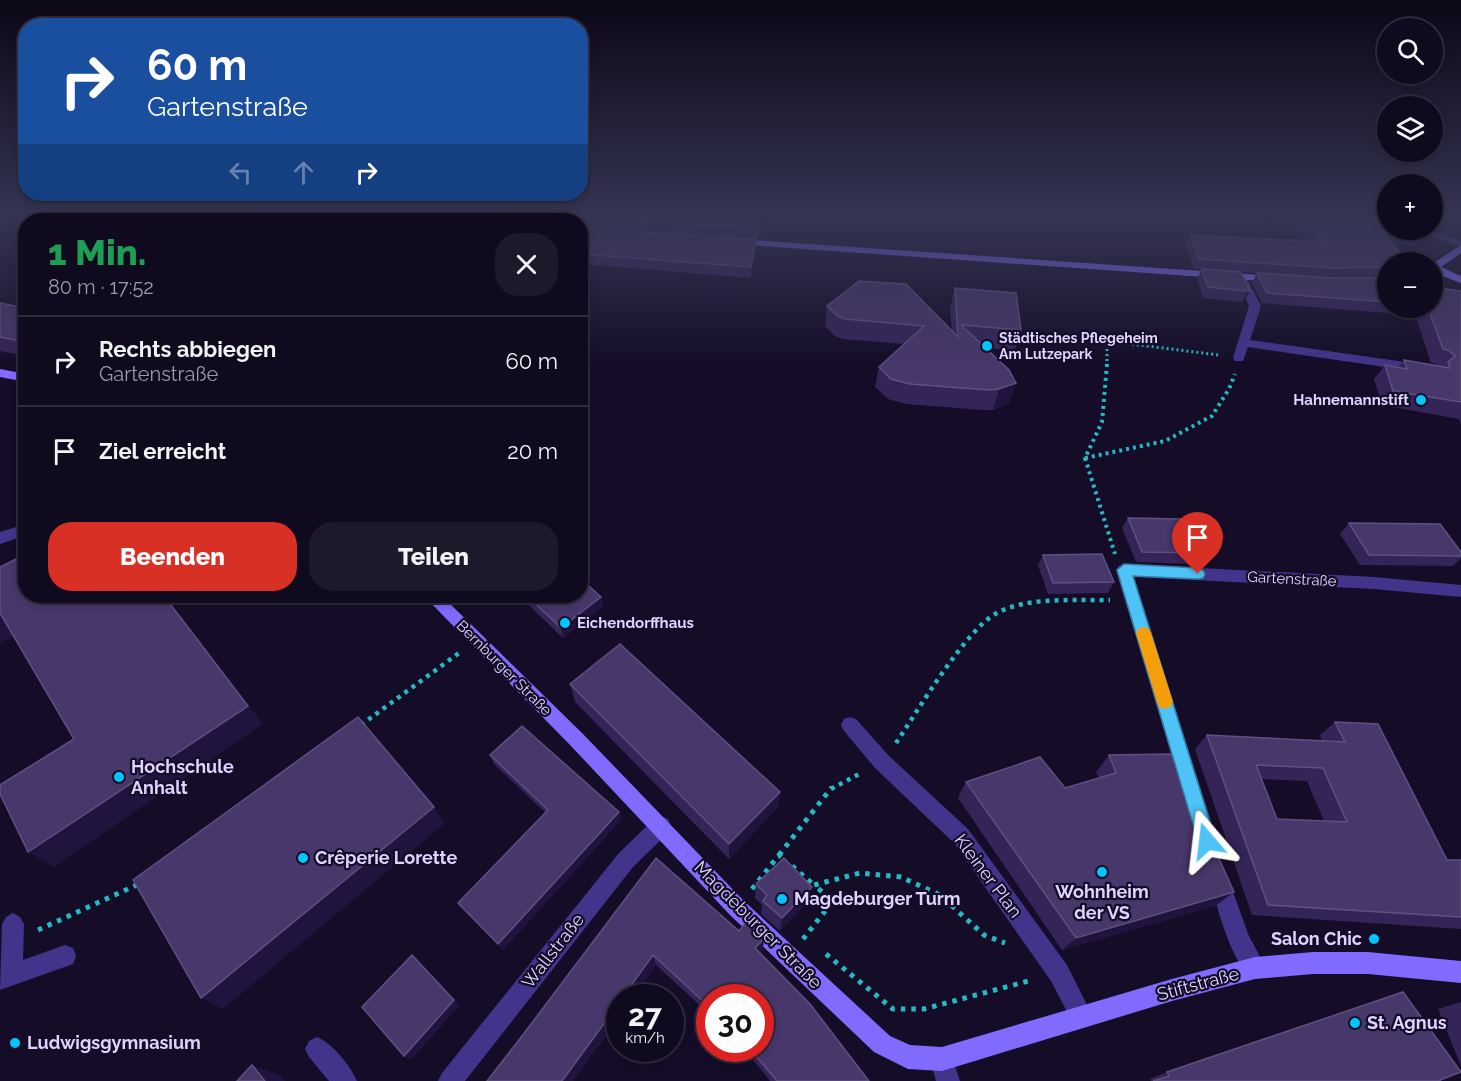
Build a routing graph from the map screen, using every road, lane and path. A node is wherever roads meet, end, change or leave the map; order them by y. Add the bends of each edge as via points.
1 (1057, 264) edge
2 (1443, 272) edge
3 (1241, 277) junction
4 (1283, 280) edge
5 (1461, 280) edge
6 (1244, 344) junction
7 (1239, 358) junction
8 (1435, 370) edge
9 (0, 373) edge
10 (18, 376) edge
11 (1085, 458) junction
12 (18, 532) edge
13 (0, 538) edge
14 (1120, 564) junction
15 (1461, 591) edge
16 (1133, 598) junction
17 (439, 603) edge
18 (477, 641) junction
19 (850, 725) dead end
20 (353, 731) edge
21 (577, 740) joint
22 (882, 762) junction
23 (661, 826) junction
24 (779, 855) junction
25 (151, 876) edge
26 (814, 885) junction
27 (737, 908) junction
28 (13, 932) joint
29 (806, 936) junction
30 (814, 943) dead end
31 (1043, 950) junction
32 (823, 951) dead end
33 (65, 956) dead end
34 (788, 957) junction
35 (1255, 968) junction
36 (1461, 972) edge
37 (1059, 973) junction
38 (6, 977) edge
39 (1082, 1017) junction
40 (317, 1049) dead end
41 (945, 1070) edge
42 (345, 1081) edge
43 (450, 1081) edge

1 - 3 main road
2 - 5 main road
3 - 4 main road
3 - 6 street via 1255,306
6 - 7 street
6 - 8 street
7 - 11 path via 1228,389 1212,416 1165,441
7 - 11 path via 1107,341 1102,422
9 - 10 main road
11 - 14 path
12 - 13 street
14 - 15 street, Gartenstraße
14 - 16 street
16 - 22 path via 1041,603 994,614 964,645
16 - 35 street via 1240,940
17 - 18 main road, Bernburger Straße
18 - 20 path
18 - 21 main road, Bernburger Straße
19 - 22 street, Kleiner Plan
21 - 23 main road, Magdeburger Straße
22 - 24 path via 832,787
22 - 31 street, Kleiner Plan via 961,836
23 - 27 main road, Magdeburger Straße
23 - 43 street, Wallstraße via 626,860
24 - 26 path
24 - 27 path
25 - 28 path via 77,914
26 - 29 path via 833,901
26 - 31 path via 860,873 901,878 940,895 984,935 1028,952
27 - 34 main road, Magdeburger Straße
28 - 38 street
29 - 30 path
29 - 34 path
31 - 37 street, Kleiner Plan
32 - 37 path via 893,1010 924,1009
33 - 38 street
34 - 41 main road, Magdeburger Straße via 882,1044
35 - 36 main road, Stiftstraße via 1368,963
35 - 39 main road, Stiftstraße
37 - 39 street, Kleiner Plan
39 - 41 main road, Stiftstraße
40 - 42 street

